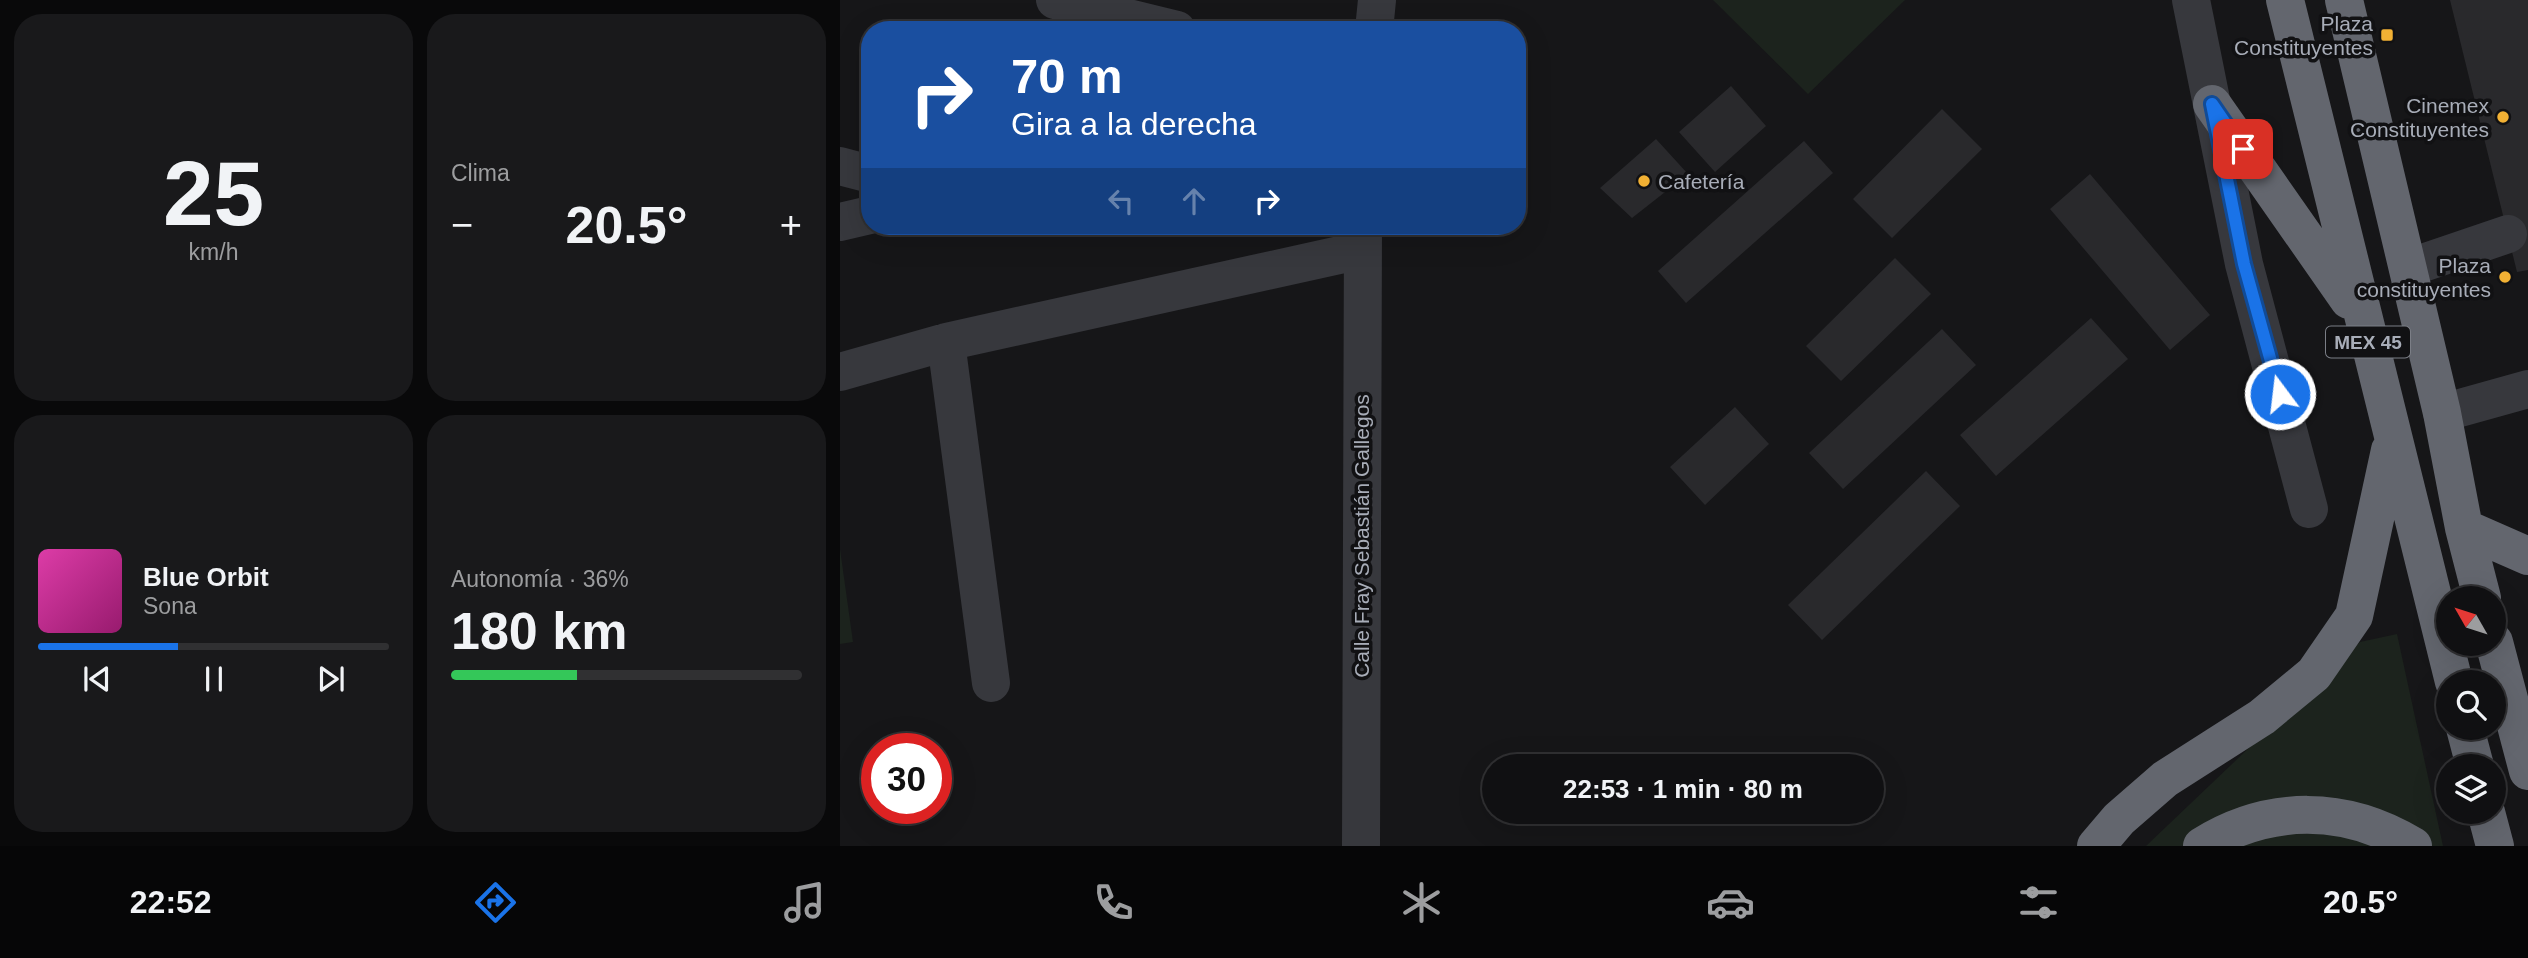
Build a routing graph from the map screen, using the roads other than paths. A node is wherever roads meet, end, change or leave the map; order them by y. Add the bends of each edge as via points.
1 (1055, 0) edge
2 (1377, 0) edge
3 (2191, 0) edge
4 (2285, 0) edge
5 (2344, 0) edge
6 (1140, 21) edge
7 (1375, 21) edge
8 (2212, 104) junction
9 (840, 166) edge
10 (861, 172) edge
11 (861, 217) edge
12 (840, 222) edge
13 (2508, 234) dead end
14 (1362, 238) edge
15 (2408, 268) junction
16 (2364, 323) junction
17 (946, 342) junction
18 (840, 372) edge
19 (2528, 389) edge
20 (2442, 412) junction
21 (2392, 441) junction
22 (2309, 509) dead end
23 (2464, 528) junction
24 (2528, 556) edge
25 (2479, 586) edge
26 (2498, 656) edge
27 (2451, 670) edge
28 (991, 683) dead end
29 (2528, 771) edge
30 (2489, 824) edge
31 (1361, 846) edge
32 (2096, 846) edge
33 (2202, 846) edge
34 (2413, 846) edge
35 (2495, 846) edge

1 - 6 street
2 - 7 street
3 - 8 street
4 - 16 highway, MEX 45
5 - 15 highway, MEX 45
8 - 16 highway
8 - 22 street via 2244,264
9 - 10 street
11 - 12 street
13 - 15 street
14 - 17 street
14 - 31 street, Calle Fray Sebastián Gallegos
15 - 20 highway, MEX 45
16 - 21 highway, MEX 45
17 - 18 street
17 - 28 street
19 - 20 street
20 - 23 highway, MEX 45
21 - 27 highway, MEX 45
21 - 32 highway via 2354,616 2314,674 2262,717 2165,779
23 - 24 highway
23 - 25 highway, MEX 45
26 - 29 highway
30 - 35 highway
33 - 34 highway via 2241,825 2266,818 2319,814 2370,824

